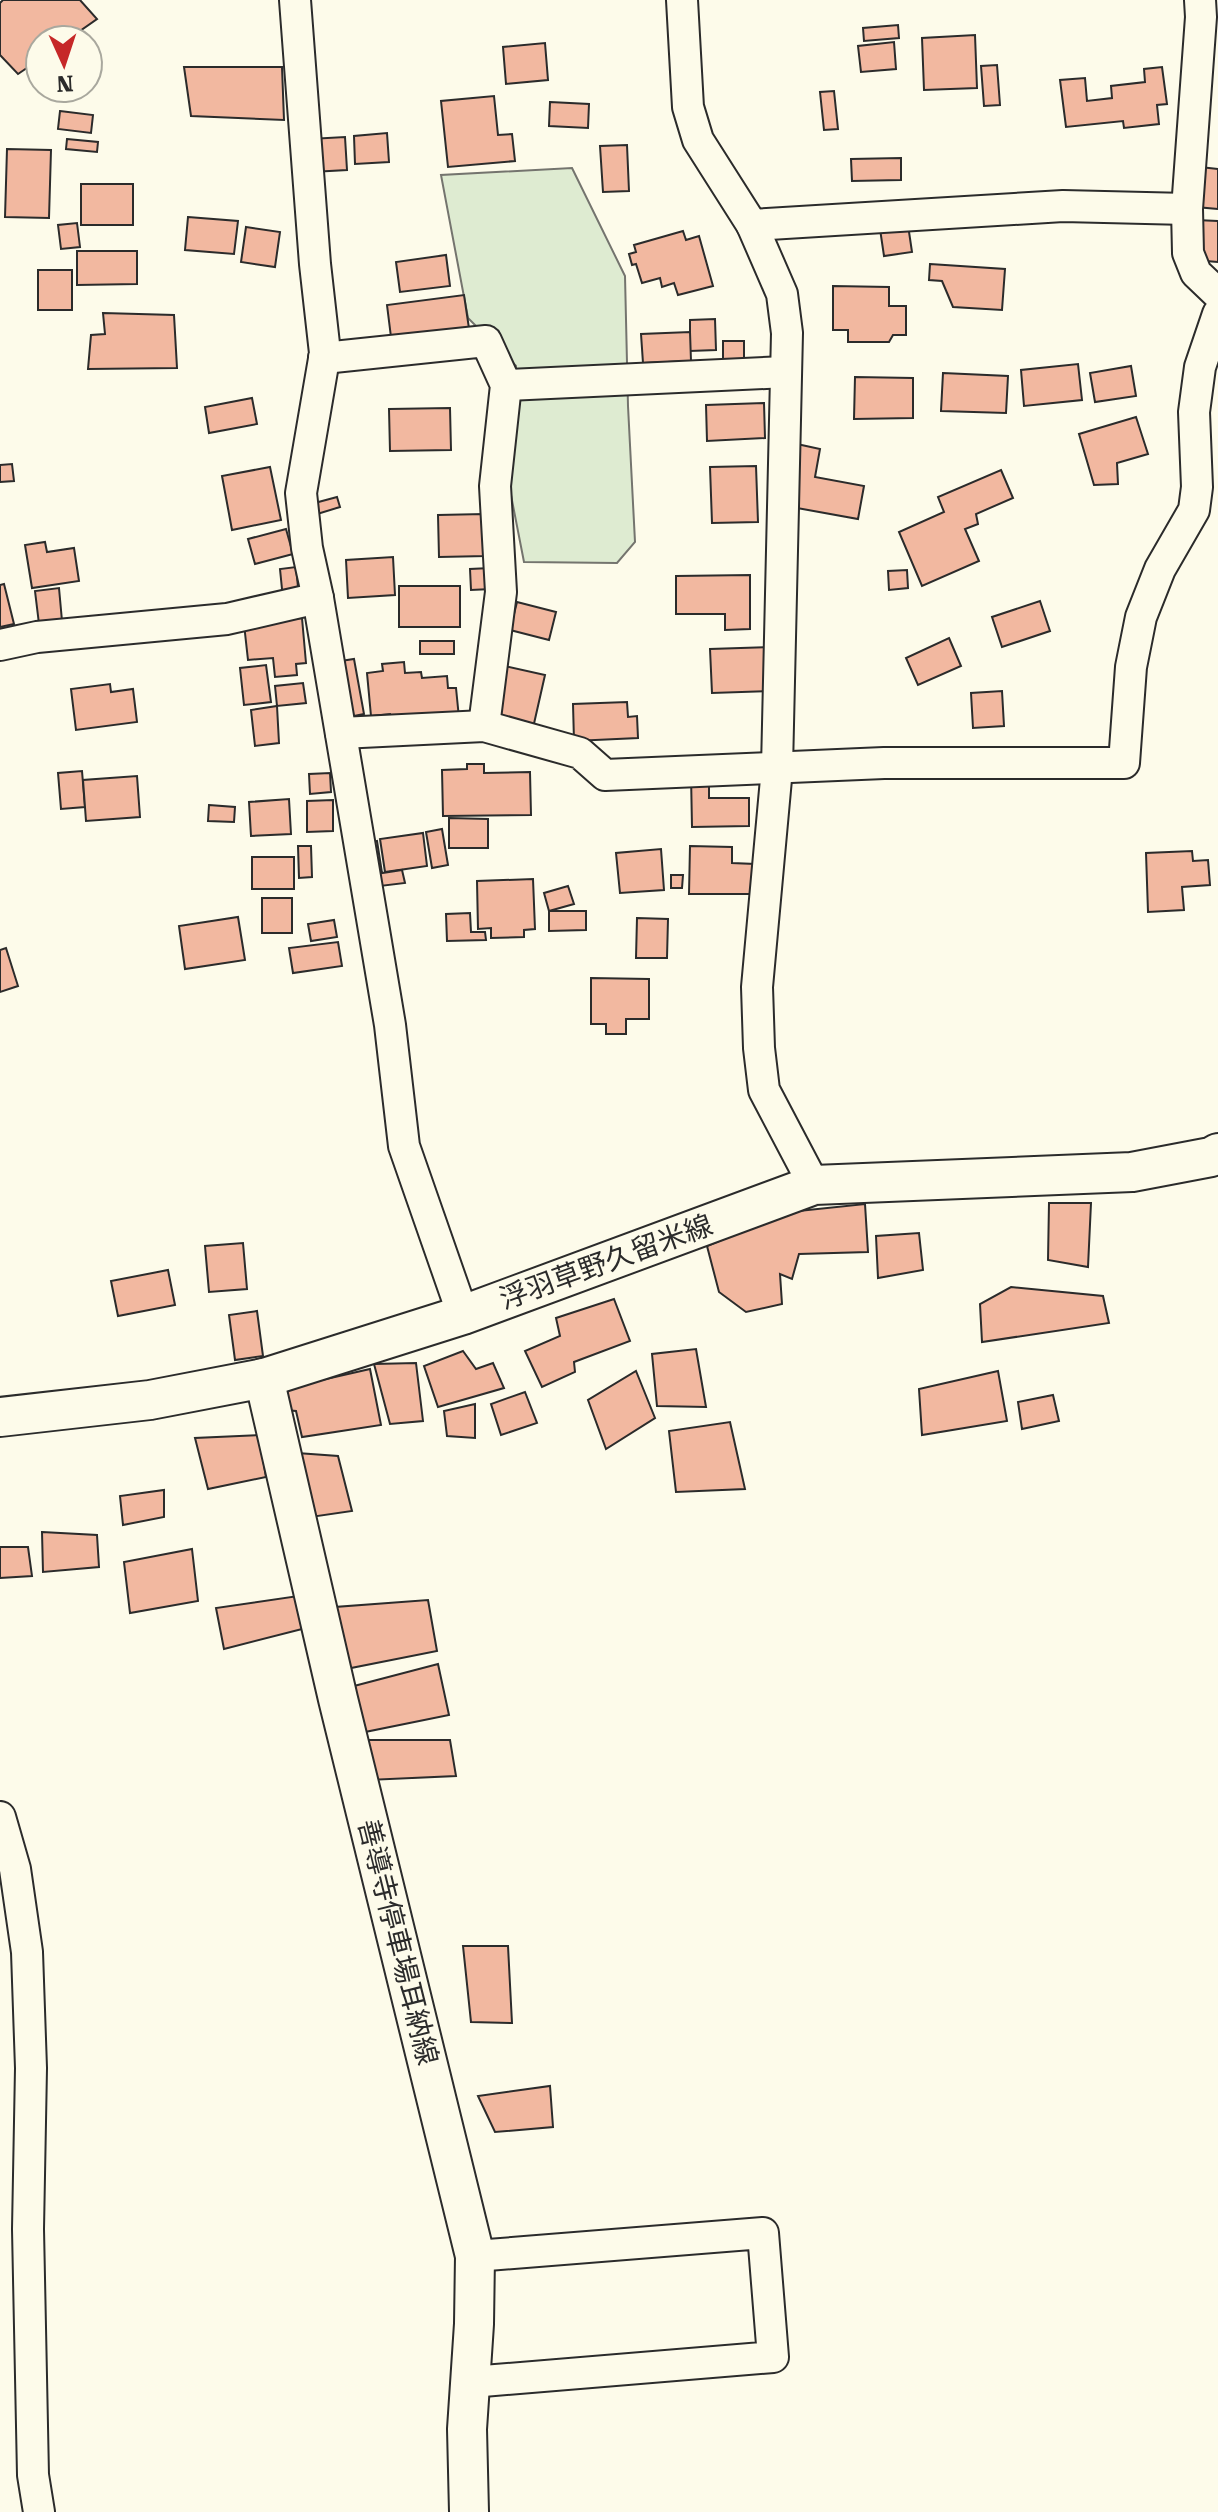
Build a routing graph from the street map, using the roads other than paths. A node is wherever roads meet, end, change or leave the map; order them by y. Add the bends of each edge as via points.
1 (295, 0) edge
2 (682, 0) edge
3 (1200, 0) edge
4 (1187, 209) junction
5 (752, 225) junction
6 (1218, 294) edge
7 (1218, 314) edge
8 (324, 358) junction
9 (786, 372) junction
10 (506, 385) junction
11 (318, 598) junction
12 (0, 645) edge
13 (484, 726) junction
14 (341, 733) junction
15 (777, 768) junction
16 (1218, 1153) edge
17 (814, 1185) junction
18 (463, 1315) junction
19 (264, 1378) junction
20 (0, 1417) edge
21 (0, 1817) edge
22 (475, 2256) junction
23 (471, 2382) junction
24 (39, 2512) edge
25 (469, 2512) edge

1 - 8 street
2 - 5 street via 694,129
3 - 4 street
4 - 5 street via 1063,206
4 - 6 street via 1188,253 1196,273
5 - 9 street via 782,294
7 - 15 street via 1200,367 1194,412 1194,510 1160,569 1141,617 1131,667 1124,763
8 - 10 street via 486,341
8 - 11 street via 301,493
9 - 10 street
9 - 15 street
10 - 13 street via 495,486 501,592
11 - 12 street via 227,619
11 - 14 street
13 - 14 street
13 - 15 street via 580,753 605,775
14 - 18 street via 390,1025 404,1146
15 - 17 street via 757,987 759,1048 764,1090
16 - 17 main road, 浮羽草野久留米線 via 1132,1172
17 - 18 main road, 浮羽草野久留米線
18 - 19 main road, 浮羽草野久留米線
19 - 20 main road, 浮羽草野久留米線 via 150,1400
19 - 22 main road, 善導寺停車場耳納線
21 - 24 street via 15,1869 27,1952 28,2229
22 - 23 main road, 善導寺停車場耳納線
22 - 23 street via 763,2233 773,2357
23 - 25 main road, 善導寺停車場耳納線

